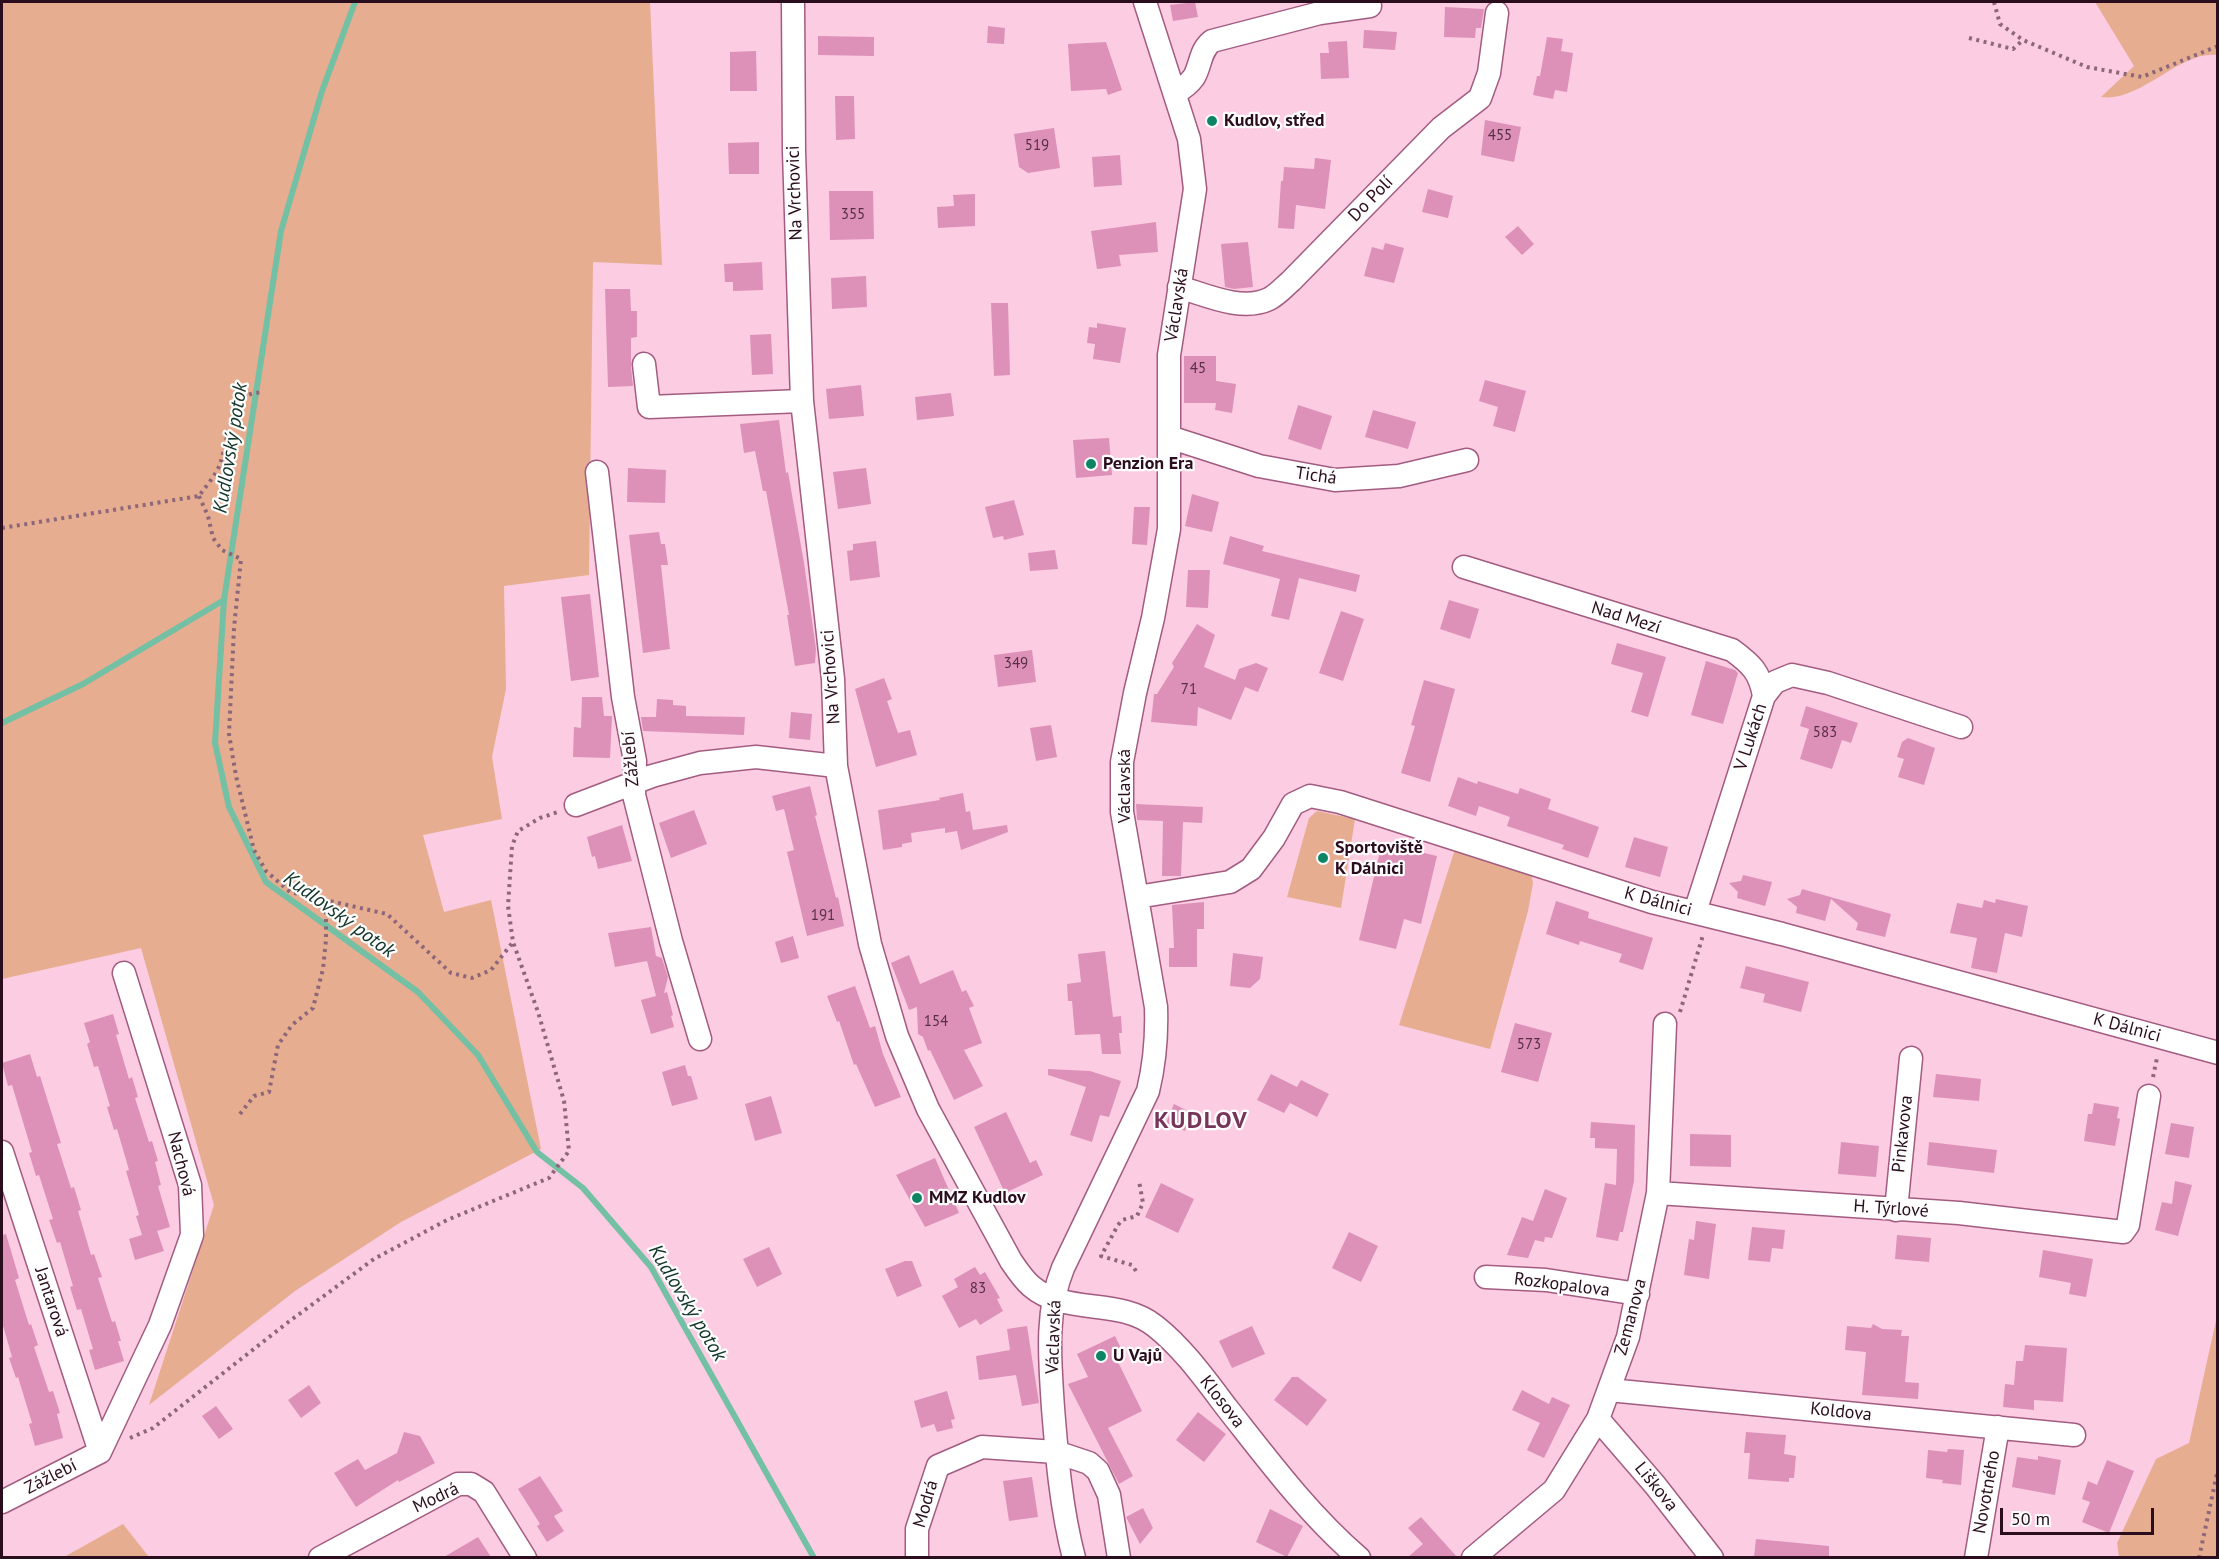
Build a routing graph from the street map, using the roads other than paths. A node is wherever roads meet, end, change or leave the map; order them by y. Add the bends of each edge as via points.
1 (793, 2) edge
2 (1146, 2) edge
3 (1370, 6) dead end
4 (1497, 13) dead end
5 (1175, 93) junction
6 (1179, 287) junction
7 (644, 364) dead end
8 (802, 401) junction
9 (1169, 437) junction
10 (1467, 460) dead end
11 (597, 472) dead end
12 (1464, 567) dead end
13 (1764, 696) junction
14 (1961, 727) dead end
15 (836, 766) junction
16 (634, 781) junction
17 (576, 805) road end
18 (1137, 897) junction
19 (1700, 920) junction
20 (124, 973) dead end
21 (1665, 1026) road end
22 (700, 1039) dead end
23 (2217, 1053) edge
24 (1911, 1058) dead end
25 (2149, 1096) road end
26 (2, 1152) edge
27 (1658, 1193) junction
28 (1896, 1210) junction
29 (1486, 1277) dead end
30 (1638, 1294) junction
31 (1054, 1299) junction
32 (1608, 1390) junction
33 (1598, 1419) junction
34 (1998, 1427) junction
35 (2074, 1436) dead end
36 (100, 1452) junction
37 (1056, 1452) junction
38 (2, 1502) edge
39 (320, 1557) edge
40 (525, 1557) edge
41 (917, 1557) edge
42 (1074, 1557) edge
43 (1119, 1557) edge
44 (1359, 1557) edge
45 (1473, 1557) edge
46 (1712, 1557) edge
47 (1976, 1557) edge

1 - 8 street, Na Vrchovici
2 - 5 street, Václavská
3 - 5 street via 1320,14 1212,41 1206,46 1195,75
4 - 6 street, Do Polí via 1489,73 1480,98 1441,128 1291,281 1272,297 1249,304
5 - 6 street, Václavská via 1192,157 1195,189
6 - 9 street, Václavská via 1169,355
7 - 8 street via 649,407
8 - 15 street, Na Vrchovici via 833,679
9 - 10 street, Tichá via 1259,466 1335,480 1399,476
9 - 18 street, Václavská via 1169,529 1122,762 1122,813
11 - 16 street, Zážlebí via 623,696 635,761
12 - 13 street, Nad Mezí via 1732,650 1751,664 1762,682
13 - 14 street, V Lukách via 1775,682 1792,675 1828,682
13 - 19 street, V Lukách
15 - 16 street via 756,757 700,763
15 - 31 street, Na Vrchovici via 870,944 897,1036 928,1108 1011,1261 1031,1286
16 - 17 street
16 - 22 street, Zážlebí via 634,795 668,930
18 - 19 street, K Dálnici via 1230,882 1251,869 1293,804 1310,796
18 - 31 street, Václavská via 1156,1007 1155,1061 1145,1100 1063,1268
19 - 23 street, K Dálnici
20 - 36 street, Nachová via 190,1185 192,1235 160,1325
21 - 27 street, Zemanova
24 - 28 street, Pinkavova
25 - 28 street, H. Týrlové via 2128,1225 2123,1232 1959,1213
26 - 36 street, Jantarová
27 - 28 street, H. Týrlové
27 - 30 street, Zemanova
29 - 30 street, Rozkopalova via 1546,1280
30 - 32 street, Zemanova via 1628,1337
31 - 37 street, Václavská via 1050,1343
31 - 44 street, Klosova via 1118,1310 1154,1325 1196,1368 1300,1500
32 - 33 street, Zemanova
32 - 34 street, Koldova
33 - 45 street, Zemanova via 1554,1490
33 - 46 street, Liškova
34 - 35 street, Koldova
34 - 47 street, Novotného
36 - 38 street, Zážlebí
37 - 41 street, Modrá via 982,1447 938,1466 917,1529
37 - 42 street, Václavská
37 - 43 street, Modrá via 1089,1463 1098,1471 1110,1495
39 - 40 street, Modrá via 458,1485 471,1484 483,1492

